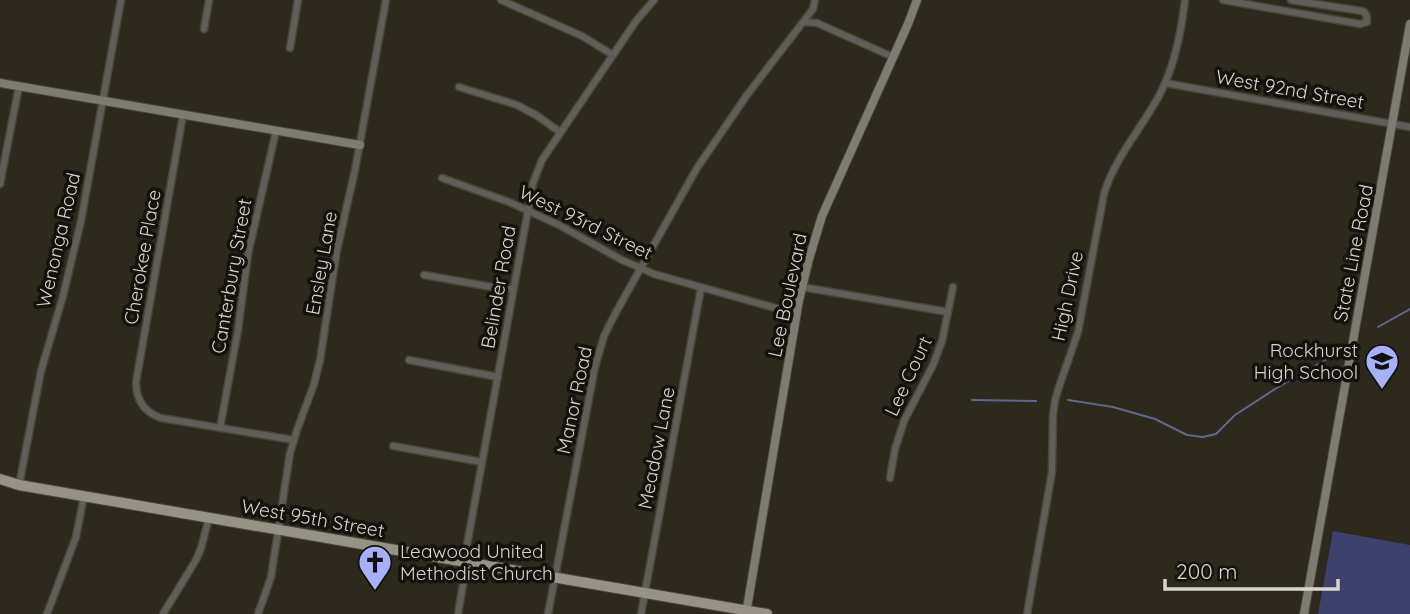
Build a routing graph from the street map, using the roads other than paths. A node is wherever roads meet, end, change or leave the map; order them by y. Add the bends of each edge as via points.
1 (121, 0) edge
2 (209, 0) edge
3 (298, 0) edge
4 (386, 0) edge
5 (501, 0) edge
6 (654, 0) edge
7 (815, 0) edge
8 (916, 0) edge
9 (1185, 0) edge
10 (1223, 0) edge
11 (1291, 0) edge
12 (813, 9) junction
13 (804, 22) junction
14 (817, 23) junction
15 (1410, 25) edge
16 (204, 29) dead end
17 (290, 48) dead end
18 (613, 55) junction
19 (893, 57) junction
20 (0, 83) edge
21 (1165, 83) junction
22 (19, 86) junction
23 (459, 86) dead end
24 (103, 101) junction
25 (183, 115) junction
26 (1392, 124) junction
27 (1410, 127) edge
28 (276, 131) junction
29 (561, 132) junction
30 (360, 145) junction
31 (443, 178) dead end
32 (0, 184) edge
33 (527, 210) junction
34 (640, 268) junction
35 (424, 275) dead end
36 (802, 287) junction
37 (953, 287) dead end
38 (701, 288) junction
39 (513, 289) junction
40 (948, 312) junction
41 (797, 314) junction
42 (409, 360) dead end
43 (498, 377) junction
44 (220, 428) junction
45 (294, 440) junction
46 (393, 446) dead end
47 (482, 462) junction
48 (890, 478) dead end
49 (0, 479) edge
50 (19, 485) junction
51 (0, 486) edge
52 (84, 496) junction
53 (209, 518) junction
54 (278, 529) junction
55 (466, 562) junction
56 (554, 578) junction
57 (645, 593) junction
58 (746, 612) edge
59 (1303, 613) edge
60 (47, 614) edge
61 (163, 614) edge
62 (258, 614) edge
63 (458, 614) edge
64 (548, 614) edge
65 (641, 614) edge
66 (767, 614) edge
67 (1027, 614) edge

1 - 24 street, Wenonga Road
2 - 16 street
3 - 17 street
4 - 30 street, Ensley Lane
5 - 18 street
6 - 18 street, Belinder Road
7 - 12 street, Manor Road
8 - 19 street, Lee Boulevard
9 - 21 street, High Drive
10 - 11 street via 1367,22 1362,11
12 - 13 street, Manor Road
12 - 14 street
13 - 14 street
13 - 34 street, Manor Road via 719,135
14 - 19 street
15 - 26 street, State Line Road
18 - 29 street, Belinder Road
19 - 36 street, Lee Boulevard via 822,216
20 - 22 street
21 - 26 street, West 92nd Street
21 - 67 street, High Drive via 1104,194 1078,332 1055,400 1052,472
22 - 24 street
22 - 32 street
23 - 29 street via 529,110
24 - 25 street
24 - 50 street, Wenonga Road via 77,242 41,371
25 - 28 street
25 - 44 street, Cherokee Place via 136,382 141,405 154,416
26 - 27 street, West 92nd Street
26 - 59 street, State Line Road
28 - 30 street
28 - 44 street, Canterbury Street via 248,254
29 - 33 street, Belinder Road via 537,170
30 - 45 street, Ensley Lane via 320,360
31 - 33 street, West 93rd Street
33 - 34 street, West 93rd Street
33 - 39 street, Belinder Road
34 - 38 street, West 93rd Street
34 - 56 street, Manor Road via 599,350
35 - 39 street
36 - 40 street
36 - 41 street, Lee Boulevard
37 - 40 street, Lee Court
38 - 41 street, West 93rd Street
38 - 57 street, Meadow Lane
39 - 43 street, Belinder Road
40 - 48 street, Lee Court via 933,365 899,433
41 - 58 street, Lee Boulevard
42 - 43 street
43 - 47 street, Belinder Road
44 - 45 street
45 - 54 street, Ensley Lane
46 - 47 street
47 - 55 street, Belinder Road
49 - 50 main road, West 95th Street
50 - 51 main road, West 95th Street
50 - 52 main road, West 95th Street
52 - 53 main road, West 95th Street
52 - 60 street via 76,537
53 - 54 main road, West 95th Street
53 - 61 street via 196,560
54 - 55 main road, West 95th Street
54 - 62 street, Ensley Lane via 271,577
55 - 56 main road, West 95th Street
55 - 63 street, Belinder Road
56 - 57 main road, West 95th Street
56 - 64 street, Manor Road
57 - 58 main road, West 95th Street
57 - 65 street, Meadow Lane
58 - 66 main road, West 95th Street

